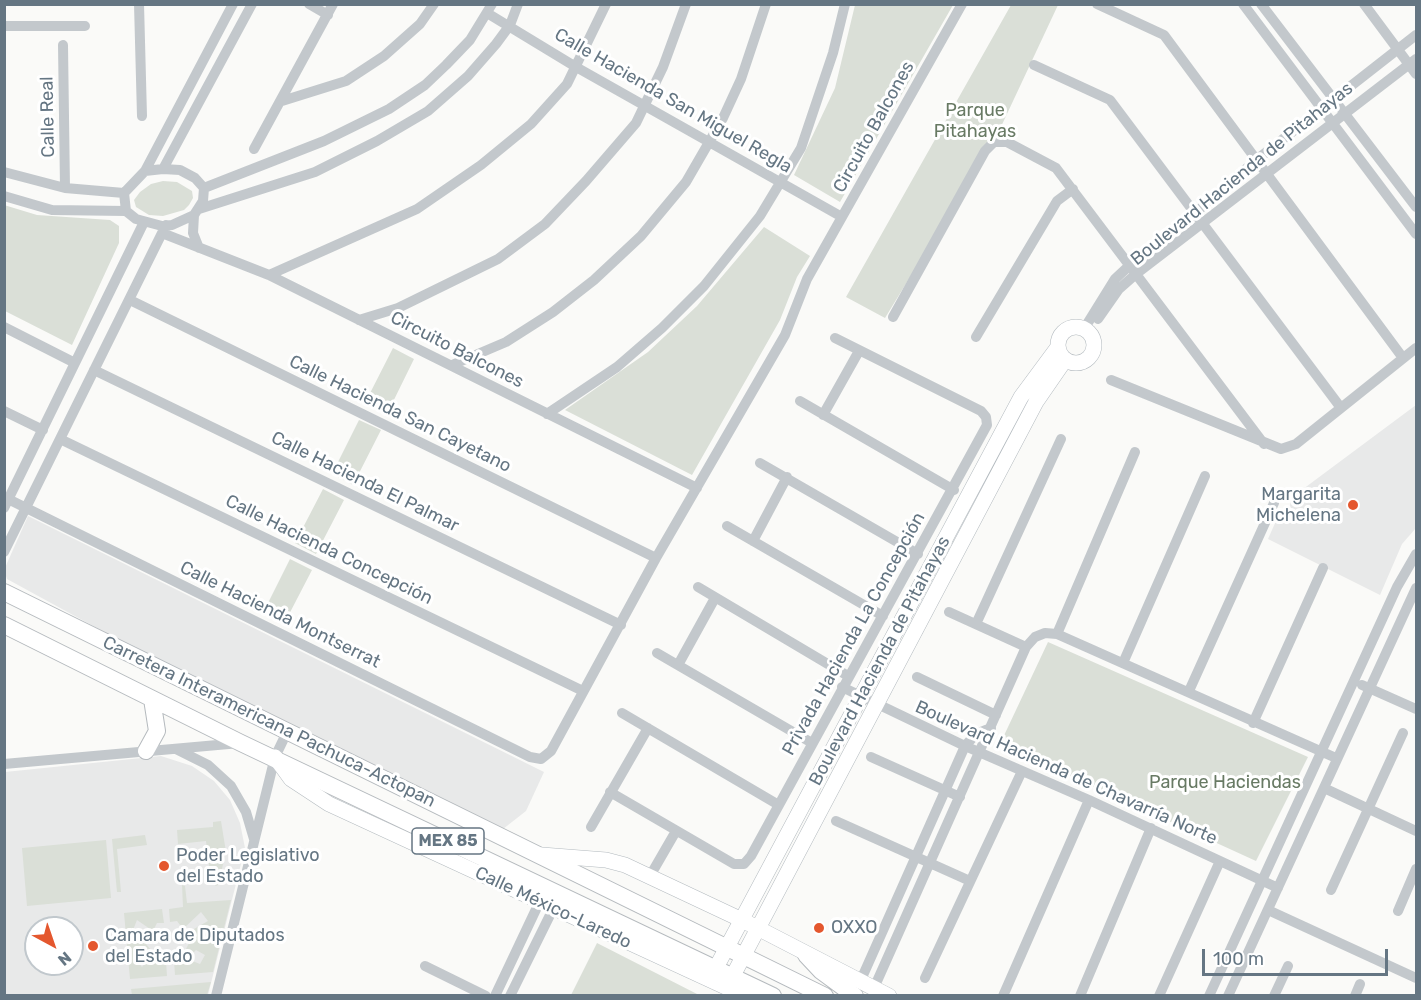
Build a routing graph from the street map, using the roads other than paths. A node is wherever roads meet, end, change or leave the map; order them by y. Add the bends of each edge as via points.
1 (233, 4) edge
2 (252, 4) edge
3 (309, 4) edge
4 (333, 4) edge
5 (434, 4) edge
6 (518, 4) edge
7 (606, 4) edge
8 (686, 4) edge
9 (766, 4) edge
10 (845, 4) edge
11 (962, 4) edge
12 (1096, 4) edge
13 (1243, 4) edge
14 (1262, 4) edge
15 (1364, 4) edge
16 (139, 5) edge
17 (490, 9) edge
18 (328, 15) junction
19 (510, 25) junction
20 (4, 26) edge
21 (85, 26) dead end
22 (1416, 34) edge
23 (63, 45) dead end
24 (1397, 49) junction
25 (1413, 62) edge
26 (1034, 65) dead end
27 (576, 67) junction
28 (1416, 74) edge
29 (1335, 99) junction
30 (282, 101) junction
31 (645, 105) junction
32 (1322, 109) junction
33 (1346, 113) junction
34 (142, 116) dead end
35 (1333, 124) junction
36 (710, 143) junction
37 (254, 149) dead end
38 (1255, 160) junction
39 (163, 169) junction
40 (145, 171) junction
41 (4, 172) edge
42 (1266, 175) junction
43 (781, 182) junction
44 (65, 188) junction
45 (204, 188) junction
46 (1073, 189) junction
47 (124, 193) junction
48 (4, 196) edge
49 (1416, 206) edge
50 (126, 211) junction
51 (197, 212) junction
52 (1402, 215) junction
53 (843, 217) junction
54 (1197, 219) junction
55 (144, 222) junction
56 (164, 229) junction
57 (1416, 234) edge
58 (199, 248) junction
59 (1133, 270) junction
60 (269, 275) junction
61 (130, 300) junction
62 (893, 317) dead end
63 (359, 320) junction
64 (4, 327) edge
65 (1086, 330) junction
66 (976, 337) dead end
67 (835, 338) dead end
68 (1416, 348) edge
69 (859, 351) junction
70 (1062, 353) junction
71 (1403, 358) junction
72 (75, 363) junction
73 (452, 364) junction
74 (94, 370) junction
75 (69, 378) junction
76 (1111, 380) dead end
77 (85, 387) junction
78 (800, 401) dead end
79 (1341, 408) junction
80 (4, 411) edge
81 (547, 414) junction
82 (823, 415) junction
83 (43, 430) junction
84 (60, 439) junction
85 (1061, 439) dead end
86 (1264, 444) junction
87 (1135, 452) dead end
88 (760, 463) dead end
89 (1205, 476) dead end
90 (786, 477) junction
91 (697, 488) junction
92 (954, 490) junction
93 (6, 502) edge
94 (1274, 503) dead end
95 (26, 508) junction
96 (727, 526) dead end
97 (753, 541) junction
98 (4, 552) edge
99 (918, 554) junction
100 (1416, 554) edge
101 (656, 558) junction
102 (1323, 568) dead end
103 (698, 587) dead end
104 (1397, 587) junction
105 (4, 592) edge
106 (1415, 593) edge
107 (715, 598) junction
108 (949, 612) dead end
109 (883, 616) junction
110 (976, 624) junction
111 (4, 625) edge
112 (621, 625) junction
113 (1057, 634) junction
114 (1026, 647) junction
115 (657, 653) dead end
116 (1123, 663) junction
117 (678, 665) junction
118 (848, 676) junction
119 (917, 677) dead end
120 (1353, 681) junction
121 (842, 687) junction
122 (1368, 688) junction
123 (583, 691) junction
124 (1189, 691) junction
125 (861, 698) junction
126 (152, 699) junction
127 (876, 705) junction
128 (1416, 709) edge
129 (244, 710) junction
130 (622, 713) dead end
131 (996, 715) junction
132 (1253, 723) junction
133 (648, 728) junction
134 (991, 728) junction
135 (288, 732) junction
136 (1403, 733) dead end
137 (241, 743) junction
138 (812, 743) junction
139 (965, 746) junction
140 (320, 747) junction
141 (176, 749) junction
142 (146, 751) junction
143 (1322, 752) junction
144 (980, 753) junction
145 (871, 757) dead end
146 (275, 758) junction
147 (541, 759) joint
148 (1336, 759) junction
149 (4, 764) edge
150 (1022, 771) junction
151 (307, 773) junction
152 (1324, 788) junction
153 (945, 790) junction
154 (610, 792) junction
155 (960, 797) junction
156 (1089, 800) junction
157 (777, 804) junction
158 (1366, 808) junction
159 (836, 821) dead end
160 (591, 827) dead end
161 (1151, 828) junction
162 (676, 831) junction
163 (1416, 831) edge
164 (255, 842) junction
165 (541, 855) junction
166 (916, 857) junction
167 (1220, 861) junction
168 (931, 863) junction
169 (1416, 869) edge
170 (650, 876) junction
171 (970, 881) junction
172 (1261, 881) junction
173 (1278, 888) junction
174 (1331, 890) dead end
175 (547, 906) junction
176 (1268, 909) junction
177 (1398, 911) dead end
178 (742, 920) junction
179 (758, 929) junction
180 (693, 931) junction
181 (520, 941) junction
182 (534, 948) junction
183 (727, 949) junction
184 (680, 952) junction
185 (806, 955) joint
186 (743, 957) junction
187 (425, 966) dead end
188 (1288, 966) dead end
189 (713, 974) junction
190 (782, 975) junction
191 (925, 978) dead end
192 (1416, 978) edge
193 (730, 982) junction
194 (1360, 984) dead end
195 (863, 988) edge
196 (770, 995) edge
197 (216, 996) edge
198 (486, 996) edge
199 (495, 996) edge
200 (510, 996) edge
201 (745, 996) edge
202 (825, 996) edge
203 (889, 996) edge
204 (1003, 996) edge
205 (1080, 996) edge
206 (1160, 996) edge
207 (1209, 996) edge
208 (1228, 996) edge
209 (1274, 996) edge
210 (1355, 996) edge

1 - 40 street
2 - 39 street
3 - 18 street
4 - 18 street
5 - 30 street via 420,24 365,69 345,81
6 - 19 street
7 - 27 street
8 - 31 street
9 - 36 street via 741,79
10 - 43 street via 801,148
11 - 53 street, Circuito Balcones
12 - 38 street via 1164,35
13 - 32 street
14 - 29 street
15 - 24 street
16 - 34 street
17 - 19 street, Calle Hacienda San Miguel Regla
17 - 45 street via 470,40 446,65 389,109 324,141
18 - 30 street
19 - 27 street, Calle Hacienda San Miguel Regla
19 - 51 street via 468,76 428,111 315,172
20 - 21 street
22 - 24 street, Boulevard Hacienda de Pitahayas
23 - 44 street, Calle Real
24 - 25 street
24 - 29 street, Boulevard Hacienda de Pitahayas
25 - 28 street
25 - 33 street, Boulevard Hacienda de Pitahayas
26 - 54 street via 1110,100
27 - 31 street, Calle Hacienda San Miguel Regla
27 - 60 street via 567,84 531,124 417,209
29 - 32 street, Boulevard Hacienda de Pitahayas
29 - 33 street
30 - 37 street
31 - 36 street, Calle Hacienda San Miguel Regla
31 - 63 street via 636,123 586,181 544,224 498,259 398,308
32 - 35 street
32 - 38 street, Boulevard Hacienda de Pitahayas
33 - 35 street, Boulevard Hacienda de Pitahayas
33 - 49 street
35 - 42 street, Boulevard Hacienda de Pitahayas
35 - 52 street
36 - 43 street, Calle Hacienda San Miguel Regla
36 - 73 street via 686,182 641,236 594,280 506,342
38 - 42 street
38 - 54 street, Boulevard Hacienda de Pitahayas
39 - 40 street
39 - 45 street via 180,170 195,177
40 - 47 street
41 - 44 street
42 - 54 street, Boulevard Hacienda de Pitahayas
42 - 71 street
43 - 53 street, Calle Hacienda San Miguel Regla
43 - 81 street via 760,216 704,286 662,328 617,367
44 - 47 street
45 - 51 street
46 - 59 street
46 - 62 street via 1056,168 1008,142 994,142 985,151
46 - 66 street via 1057,201
47 - 50 street
48 - 50 street via 52,210
49 - 52 street
50 - 55 street
51 - 56 street
51 - 58 street via 193,233
52 - 57 street
53 - 91 street, Circuito Balcones via 807,279 785,335
54 - 59 street, Boulevard Hacienda de Pitahayas
54 - 79 street
55 - 56 street
55 - 72 street
56 - 58 street, Circuito Balcones
56 - 61 street
58 - 60 street, Circuito Balcones
59 - 65 street, Boulevard Hacienda de Pitahayas
59 - 86 street
60 - 63 street, Circuito Balcones
61 - 74 street
61 - 101 street, Calle Hacienda San Cayetano
63 - 73 street, Circuito Balcones
64 - 72 street
65 - 70 street via 1073,327 1064,332
65 - 70 street via 1094,342 1092,354 1077,364
67 - 69 street
68 - 71 street
69 - 82 street
69 - 92 street, Privada Hacienda La Concepción via 981,411 986,417 987,425
70 - 125 street, Boulevard Hacienda de Pitahayas via 1021,397
70 - 127 street, Boulevard Hacienda de Pitahayas
71 - 79 street
72 - 75 street
73 - 81 street, Circuito Balcones
74 - 77 street
74 - 112 street, Calle Hacienda El Palmar
75 - 77 street
75 - 83 street
76 - 86 street
77 - 84 street
78 - 82 street
79 - 86 street via 1296,444 1281,449
80 - 83 street
81 - 91 street, Circuito Balcones
82 - 92 street
83 - 93 street
84 - 95 street
84 - 123 street, Calle Hacienda Concepción
85 - 110 street
87 - 113 street
88 - 90 street
89 - 116 street
90 - 97 street
90 - 99 street
91 - 101 street, Circuito Balcones
92 - 99 street, Privada Hacienda La Concepción
93 - 95 street, Calle Hacienda Montserrat
94 - 124 street
95 - 98 street
95 - 147 street, Calle Hacienda Montserrat via 519,752
96 - 97 street
97 - 109 street
99 - 109 street, Privada Hacienda La Concepción
100 - 104 street
101 - 112 street, Circuito Balcones
102 - 132 street
103 - 107 street
104 - 106 street
104 - 120 street
105 - 129 main road, Carretera Interamericana Pachuca-Actopan / MEX 85
106 - 122 street
107 - 117 street
107 - 118 street
108 - 110 street
109 - 118 street, Privada Hacienda La Concepción
110 - 114 street
111 - 126 main road, Carretera Interamericana Pachuca-Actopan / MEX 85
112 - 123 street, Circuito Balcones
113 - 114 street via 1035,637
113 - 116 street
114 - 131 street
115 - 117 street
116 - 124 street
117 - 138 street
118 - 121 street, Privada Hacienda La Concepción
119 - 131 street
120 - 122 street
120 - 143 street
121 - 125 street, Boulevard Hacienda de Chavarría Norte
121 - 138 street, Privada Hacienda La Concepción
122 - 128 street
122 - 148 street
123 - 147 street, Circuito Balcones via 551,751
124 - 132 street
125 - 127 street, Boulevard Hacienda de Chavarría Norte
125 - 178 street, Boulevard Hacienda de Pitahayas
126 - 137 main road, Carretera Interamericana Pachuca-Actopan / MEX 85
126 - 142 main road via 157,731
127 - 139 street, Boulevard Hacienda de Chavarría Norte
127 - 179 street, Boulevard Hacienda de Pitahayas
129 - 135 main road, Carretera Interamericana Pachuca-Actopan / MEX 85
129 - 137 main road via 248,728
130 - 133 street
131 - 134 street
132 - 143 street
133 - 154 street
133 - 157 street
134 - 139 street via 976,734
134 - 144 street
135 - 140 main road, Carretera Interamericana Pachuca-Actopan / MEX 85
135 - 146 street
136 - 158 street
137 - 141 street
137 - 146 main road, Carretera Interamericana Pachuca-Actopan / MEX 85
138 - 157 street, Privada Hacienda La Concepción
139 - 144 street, Boulevard Hacienda de Chavarría Norte
139 - 153 street
140 - 151 main road via 307,756
140 - 165 main road, Carretera Interamericana Pachuca-Actopan / MEX 85
141 - 142 street
141 - 164 street via 208,765 231,786 246,813
142 - 149 street
143 - 148 street
143 - 172 street
144 - 150 street, Boulevard Hacienda de Chavarría Norte
144 - 155 street
145 - 153 street
146 - 151 main road, Carretera Interamericana Pachuca-Actopan / MEX 85
146 - 164 street
146 - 175 street, Calle México-Laredo via 291,779 329,804
148 - 152 street
150 - 156 street, Boulevard Hacienda de Chavarría Norte
150 - 171 street
151 - 184 main road, Carretera Interamericana Pachuca-Actopan / MEX 85
152 - 158 street
152 - 173 street
153 - 155 street
153 - 166 street
154 - 160 street
154 - 162 street
155 - 168 street
156 - 161 street, Boulevard Hacienda de Chavarría Norte
156 - 204 street
157 - 162 street, Privada Hacienda La Concepción via 744,864 734,864
158 - 163 street
158 - 174 street
159 - 166 street
161 - 167 street, Boulevard Hacienda de Chavarría Norte
161 - 205 street
162 - 170 street
164 - 197 street
165 - 170 street via 606,860
165 - 180 main road, Carretera Interamericana Pachuca-Actopan / MEX 85
166 - 168 street
166 - 195 street
167 - 172 street, Boulevard Hacienda de Chavarría Norte
167 - 206 street
168 - 171 street
168 - 195 street
169 - 177 street
170 - 178 street
171 - 191 street
172 - 173 street, Boulevard Hacienda de Chavarría Norte
172 - 207 street
173 - 176 street
175 - 181 street
175 - 182 street
175 - 189 street, Calle México-Laredo
176 - 192 street
176 - 208 street
178 - 179 street
178 - 183 street, Boulevard Hacienda de Pitahayas
179 - 185 street
179 - 186 street, Boulevard Hacienda de Pitahayas
180 - 183 main road, Carretera Interamericana Pachuca-Actopan / MEX 85
180 - 184 main road via 692,943
181 - 182 street
181 - 199 street
182 - 200 street
183 - 186 main road, Carretera Interamericana Pachuca-Actopan / MEX 85
183 - 189 street, Boulevard Hacienda de Pitahayas
184 - 189 main road, Carretera Interamericana Pachuca-Actopan / MEX 85
185 - 195 main road via 821,971
186 - 190 main road, Carretera Interamericana Pachuca-Actopan / MEX 85
186 - 193 street, Boulevard Hacienda de Pitahayas
187 - 198 street
188 - 209 street
189 - 193 main road, Carretera Interamericana Pachuca-Actopan / MEX 85
190 - 196 main road via 770,982
190 - 202 main road, Carretera Interamericana Pachuca-Actopan / MEX 85
193 - 196 main road, Carretera Interamericana Pachuca-Actopan / MEX 85
193 - 201 street
194 - 210 street
195 - 203 street

